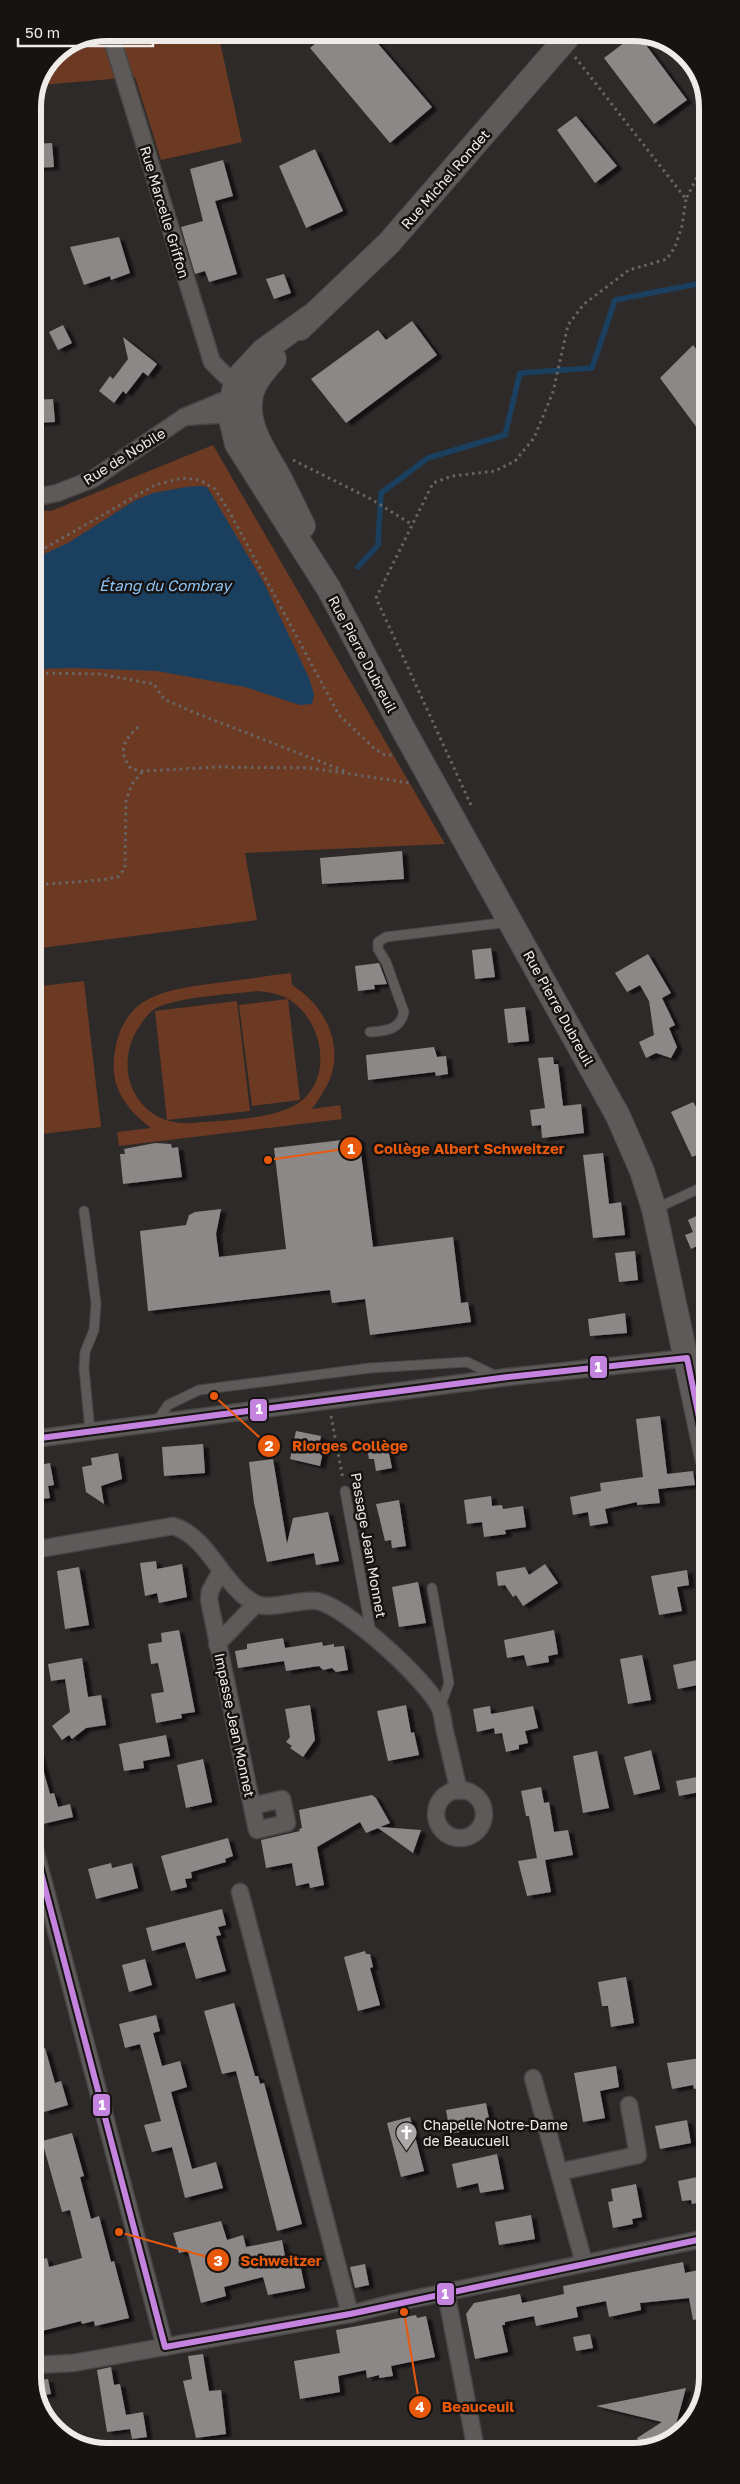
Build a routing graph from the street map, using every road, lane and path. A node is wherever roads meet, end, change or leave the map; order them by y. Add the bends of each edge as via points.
1 (113, 41) edge
2 (565, 41) edge
3 (570, 41) edge
4 (699, 173) edge
5 (686, 199) junction
6 (241, 395) junction
7 (290, 458) dead end
8 (41, 496) edge
9 (411, 524) junction
10 (41, 550) edge
11 (329, 589) junction
12 (41, 673) edge
13 (138, 727) dead end
14 (418, 756) junction
15 (143, 771) junction
16 (352, 774) junction
17 (436, 786) junction
18 (472, 808) dead end
19 (41, 884) edge
20 (512, 922) junction
21 (370, 1032) dead end
22 (699, 1189) edge
23 (654, 1209) junction
24 (84, 1211) dead end
25 (697, 1354) edge
26 (699, 1375) edge
27 (501, 1378) junction
28 (328, 1401) junction
29 (156, 1423) junction
30 (90, 1432) junction
31 (41, 1438) edge
32 (345, 1491) joint
33 (41, 1549) edge
34 (220, 1571) junction
35 (432, 1588) dead end
36 (255, 1604) junction
37 (371, 1635) junction
38 (217, 1644) junction
39 (440, 1707) junction
40 (459, 1791) dead end
41 (252, 1806) dead end
42 (240, 1892) dead end
43 (41, 1893) edge
44 (533, 2078) dead end
45 (629, 2105) dead end
46 (559, 2172) junction
47 (699, 2240) edge
48 (584, 2263) junction
49 (446, 2292) junction
50 (350, 2314) junction
51 (164, 2346) junction
52 (41, 2365) edge
53 (475, 2443) edge

1 - 6 street, Rue Marcelle Griffon via 212,362
2 - 6 street, Rue Michel Rondet via 389,243 310,317
3 - 5 path
4 - 5 path
5 - 9 path via 682,226 667,259 629,270 584,304 568,325 553,392 534,438 515,460 495,471 452,476 432,483
6 - 8 street, Rue de Nobile via 184,417 93,479
6 - 11 street, Rue Pierre Dubreuil via 259,443 287,493
6 - 11 street, Rue Pierre Dubreuil via 237,444
7 - 9 path via 371,499
9 - 18 path via 376,598
10 - 14 path via 155,485 182,478 200,480 215,490 230,513 339,715 385,755
11 - 14 street, Rue Pierre Dubreuil
12 - 16 path via 100,674 154,684 164,699
13 - 15 path via 127,737 124,759 131,769
14 - 17 street, Rue Pierre Dubreuil
15 - 16 path via 218,766 312,768
15 - 19 path via 132,784 126,800 125,868 118,876
16 - 17 path
17 - 20 street, Rue Pierre Dubreuil
20 - 21 lane via 386,937 378,942 404,1012 396,1027
20 - 23 street, Rue Pierre Dubreuil via 626,1133
22 - 23 lane
23 - 25 street, Rue Pierre Dubreuil
24 - 30 lane via 96,1303 94,1330 84,1368
25 - 26 street, Rue Pierre Dubreuil
25 - 27 street
27 - 28 street
27 - 29 lane via 467,1362 360,1369 199,1390 168,1405
28 - 29 street
28 - 32 path, Passage Jean Monnet
29 - 30 street
30 - 31 street
32 - 37 lane, Passage Jean Monnet
33 - 34 street via 165,1525 190,1533
34 - 36 street
34 - 38 street, Impasse Jean Monnet via 209,1600
35 - 39 lane via 449,1683
36 - 37 street via 316,1601 339,1610
36 - 38 street, Impasse Jean Monnet
37 - 39 street via 423,1684
38 - 41 street, Impasse Jean Monnet
39 - 40 street
42 - 50 street
43 - 51 street
44 - 46 street
45 - 46 street via 638,2155
46 - 48 street
47 - 48 street
48 - 49 street
49 - 50 street
49 - 53 street
50 - 51 street
51 - 52 street via 73,2363

